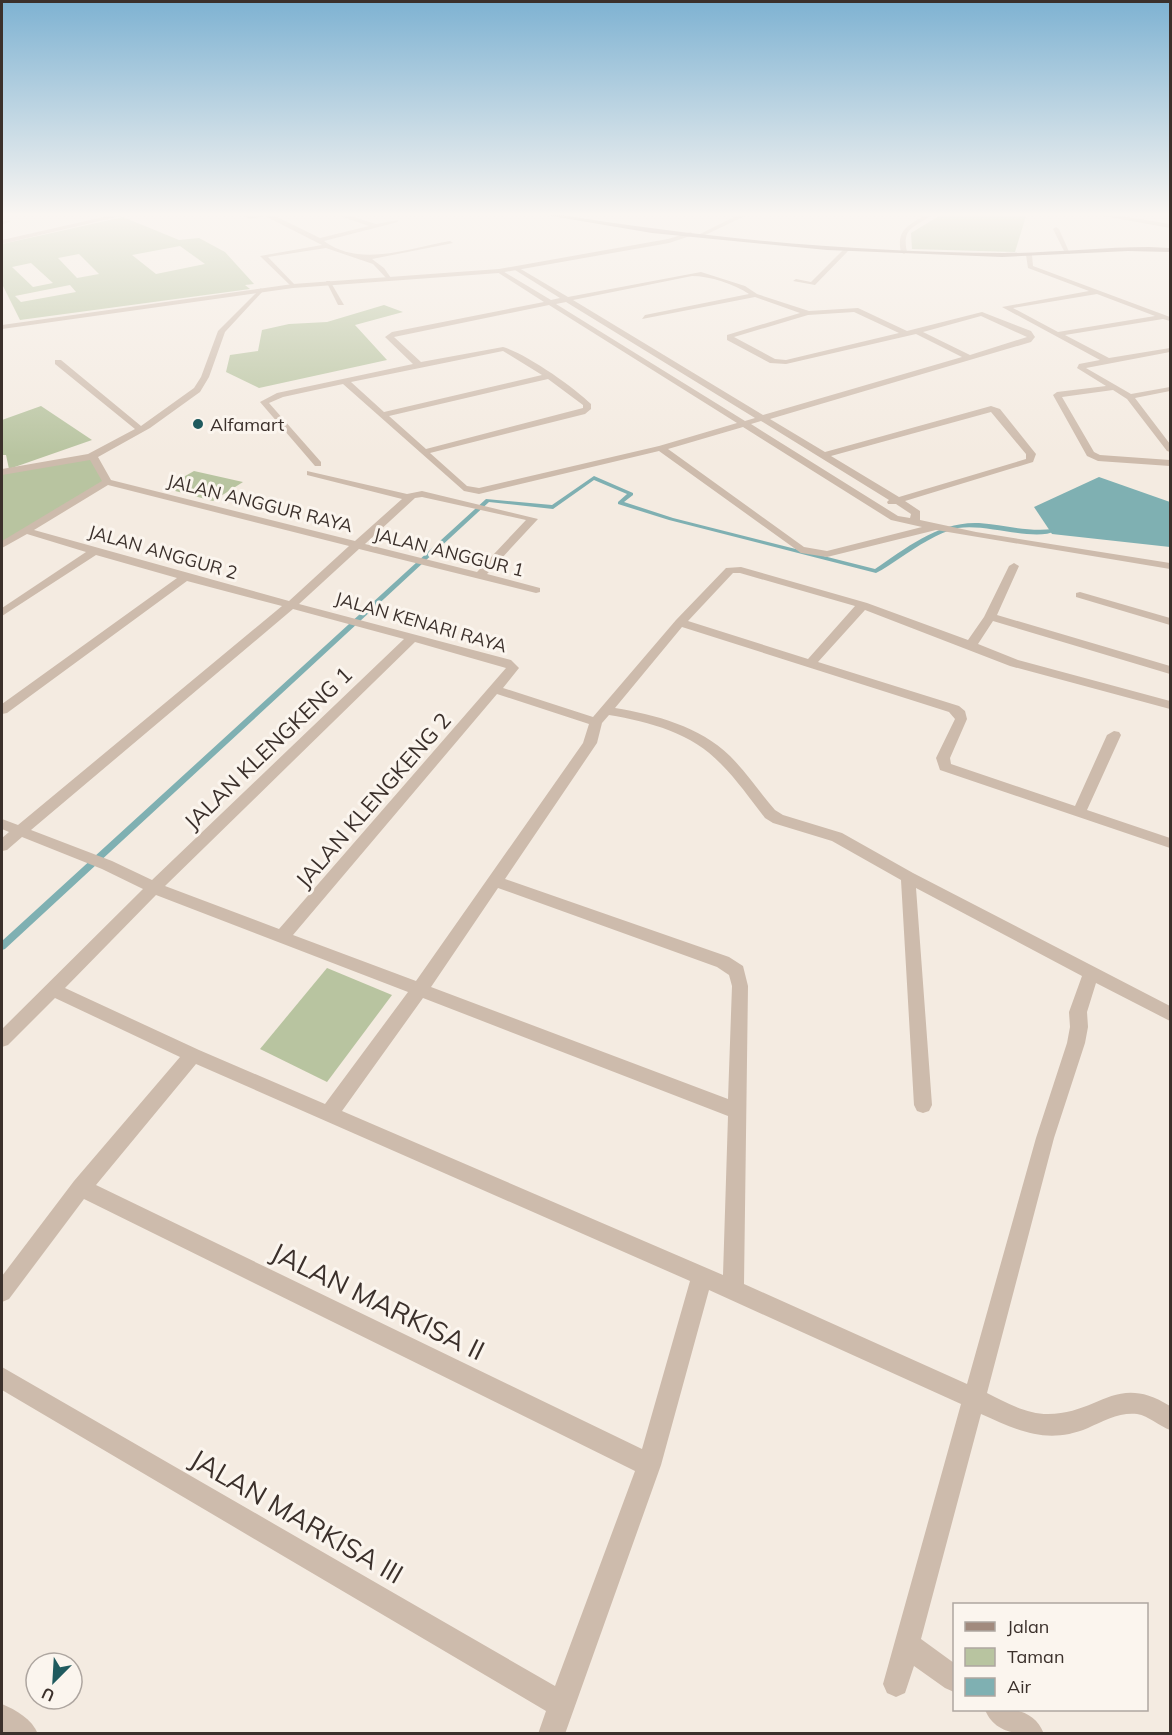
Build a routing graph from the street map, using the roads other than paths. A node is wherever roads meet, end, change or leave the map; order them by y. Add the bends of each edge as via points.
1 (233, 294) edge
2 (257, 294) edge
3 (335, 294) edge
4 (538, 294) edge
5 (559, 294) edge
6 (593, 294) edge
7 (1086, 294) edge
8 (1103, 294) edge
9 (755, 295) joint
10 (567, 299) junction
11 (551, 302) junction
12 (341, 303) dead end
13 (808, 314) junction
14 (645, 317) dead end
15 (1167, 318) edge
16 (2, 327) edge
17 (916, 331) junction
18 (906, 334) junction
19 (1058, 334) junction
20 (1170, 350) edge
21 (971, 358) junction
22 (1108, 361) junction
23 (58, 362) dead end
24 (419, 365) junction
25 (549, 376) junction
26 (345, 381) junction
27 (1114, 388) junction
28 (1170, 389) edge
29 (1130, 397) junction
30 (382, 415) junction
31 (763, 419) junction
32 (745, 424) junction
33 (140, 429) junction
34 (661, 448) junction
35 (1170, 449) edge
36 (423, 452) junction
37 (92, 455) junction
38 (824, 455) junction
39 (318, 464) dead end
40 (1170, 464) edge
41 (2, 472) edge
42 (310, 474) dead end
43 (107, 482) junction
44 (410, 498) junction
45 (897, 500) junction
46 (878, 507) junction
47 (915, 522) junction
48 (937, 528) junction
49 (26, 531) junction
50 (2, 545) edge
51 (358, 547) junction
52 (96, 550) junction
53 (1014, 566) dead end
54 (1170, 566) edge
55 (480, 575) junction
56 (185, 577) junction
57 (534, 589) dead end
58 (1080, 595) dead end
59 (291, 605) junction
60 (863, 606) junction
61 (2, 613) edge
62 (990, 617) junction
63 (680, 622) junction
64 (1170, 622) edge
65 (412, 639) junction
66 (971, 645) junction
67 (811, 662) junction
68 (1170, 670) edge
69 (496, 690) junction
70 (1170, 705) edge
71 (2, 710) edge
72 (601, 716) junction
73 (1114, 735) dead end
74 (1079, 813) junction
75 (2, 824) edge
76 (19, 831) junction
77 (1170, 843) edge
78 (2, 846) edge
79 (908, 877) junction
80 (495, 881) junction
81 (154, 888) junction
82 (283, 936) junction
83 (1092, 972) junction
84 (52, 989) junction
85 (419, 991) junction
86 (1170, 1014) edge
87 (2, 1040) edge
88 (193, 1055) junction
89 (923, 1105) dead end
90 (737, 1111) junction
91 (328, 1115) junction
92 (81, 1188) junction
93 (702, 1276) junction
94 (734, 1290) junction
95 (2, 1292) edge
96 (2, 1378) edge
97 (974, 1399) junction
98 (1170, 1419) edge
99 (649, 1465) junction
100 (907, 1644) junction
101 (953, 1678) edge
102 (896, 1684) dead end
103 (562, 1705) junction
104 (999, 1711) edge
105 (2, 1717) edge
106 (25, 1734) edge
107 (551, 1734) edge
108 (1031, 1734) edge

1 - 16 street
2 - 33 street via 217,339 205,378 196,390
3 - 12 street
4 - 11 street
5 - 10 street
6 - 10 street
7 - 19 street via 1005,307
8 - 15 street
9 - 13 street
9 - 14 street
10 - 11 street
10 - 31 street
11 - 24 street via 390,336
11 - 32 street
13 - 18 street via 852,309
13 - 18 street via 730,338 772,361 786,362
15 - 19 street
17 - 18 street
17 - 21 street
17 - 21 street via 982,314 1031,337
19 - 22 street
20 - 22 street
21 - 31 street
22 - 27 street via 1081,368
23 - 33 street
24 - 25 street via 503,349
24 - 26 street
25 - 30 street
25 - 36 street via 587,404 587,409
26 - 30 street
26 - 39 street via 264,402
27 - 29 street
27 - 40 street via 1057,396 1092,456
28 - 29 street
29 - 35 street
30 - 36 street
31 - 32 street
31 - 38 street
32 - 34 street
32 - 46 street
33 - 37 street
34 - 36 street via 479,491 464,488
34 - 48 street via 801,550 827,554
37 - 41 street
37 - 43 street
38 - 45 street
38 - 45 street via 991,409 997,411 1031,454 1026,462
42 - 44 street
43 - 49 street
43 - 51 street, JALAN ANGGUR RAYA
44 - 51 street
44 - 55 street via 422,494 533,521
45 - 46 street
45 - 47 street via 916,513
46 - 47 street via 895,518
47 - 48 street
48 - 54 street
49 - 50 street
49 - 52 street, JALAN ANGGUR 2
51 - 55 street, JALAN ANGGUR 1
51 - 59 street, JALAN ANGGUR RAYA
52 - 56 street, JALAN ANGGUR 2
52 - 61 street
53 - 62 street
55 - 57 street, JALAN ANGGUR 1
56 - 59 street, JALAN ANGGUR 2
56 - 71 street
58 - 64 street
59 - 65 street, JALAN KENARI RAYA
59 - 76 street, JALAN ANGGUR RAYA
60 - 63 street via 735,569
60 - 66 street
60 - 67 street
62 - 66 street
62 - 68 street
63 - 67 street
63 - 72 street
65 - 69 street, JALAN KENARI RAYA via 507,663 513,668 511,673
65 - 81 street, JALAN KLENGKENG 1
66 - 70 street via 1014,663
67 - 74 street via 954,708 961,719 943,758 945,767
69 - 72 street
69 - 82 street, JALAN KLENGKENG 2
72 - 79 street via 664,722 690,734 725,759 770,814 787,823 824,831
72 - 80 street via 590,743
73 - 74 street
74 - 77 street
75 - 76 street
76 - 78 street, JALAN ANGGUR RAYA
76 - 81 street
79 - 83 street
79 - 89 street
80 - 85 street
80 - 90 street via 737,971
81 - 82 street
81 - 84 street, JALAN KLENGKENG 1
82 - 85 street
83 - 86 street
83 - 97 street via 1078,1012 1076,1043 1048,1127
84 - 87 street, JALAN KLENGKENG 1
84 - 88 street
85 - 90 street
85 - 91 street
88 - 91 street
88 - 92 street
90 - 94 street
91 - 93 street
92 - 95 street
92 - 99 street, JALAN MARKISA II
93 - 94 street
93 - 99 street
94 - 97 street
96 - 103 street, JALAN MARKISA III
97 - 98 street via 1034,1424 1065,1423 1129,1401 1148,1404
97 - 100 street
99 - 103 street
100 - 101 street
100 - 102 street
103 - 107 street
104 - 108 street
105 - 106 street

